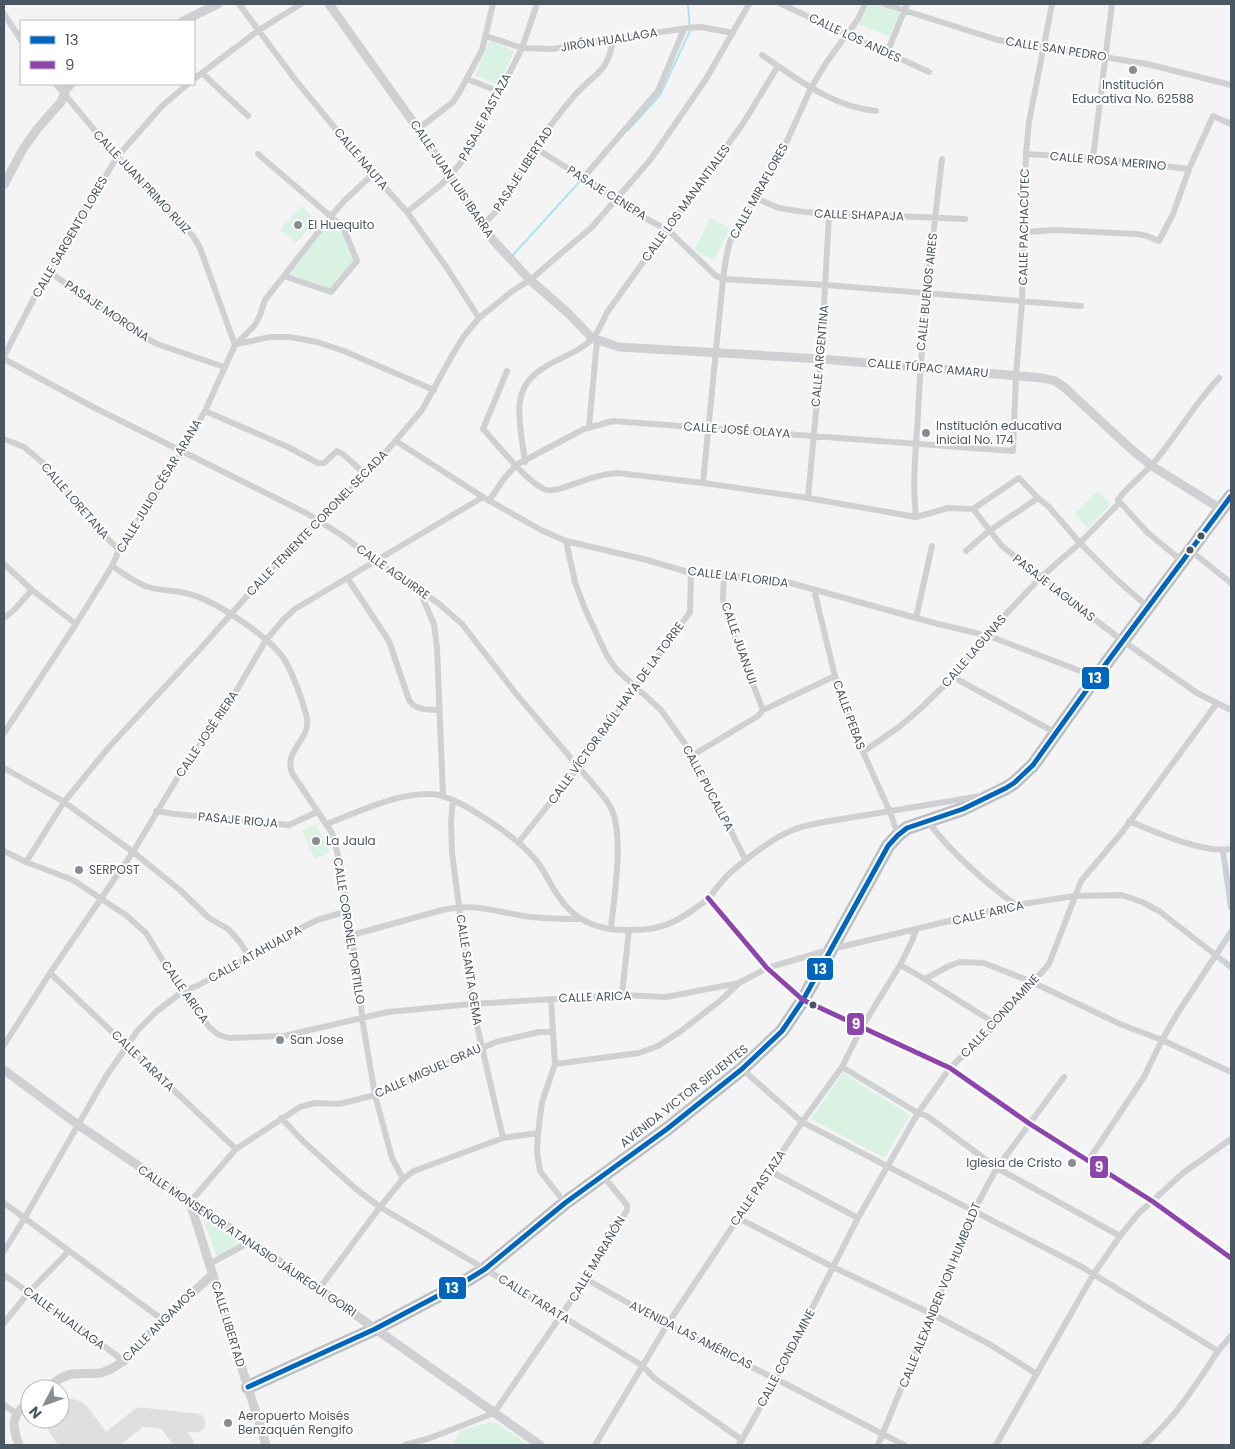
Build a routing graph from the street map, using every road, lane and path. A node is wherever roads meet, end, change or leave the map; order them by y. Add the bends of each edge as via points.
1 (218, 4) edge
2 (239, 4) edge
3 (301, 4) edge
4 (329, 4) edge
5 (493, 4) edge
6 (537, 4) edge
7 (749, 4) edge
8 (781, 4) edge
9 (865, 4) edge
10 (884, 4) edge
11 (1052, 4) edge
12 (1112, 4) edge
13 (906, 7) edge
14 (4, 14) edge
15 (185, 20) edge
16 (687, 28) junction
17 (259, 30) junction
18 (733, 33) junction
19 (847, 34) junction
20 (486, 36) junction
21 (20, 38) edge
22 (613, 40) junction
23 (1044, 47) junction
24 (522, 48) junction
25 (887, 53) junction
26 (762, 55) dead end
27 (1107, 57) junction
28 (778, 66) junction
29 (929, 72) dead end
30 (202, 73) junction
31 (195, 78) edge
32 (467, 79) junction
33 (57, 85) edge
34 (70, 85) edge
35 (187, 85) edge
36 (1231, 85) edge
37 (811, 88) junction
38 (500, 92) junction
39 (64, 94) junction
40 (876, 111) dead end
41 (248, 116) dead end
42 (1231, 124) edge
43 (418, 129) junction
44 (535, 148) junction
45 (258, 154) dead end
46 (1026, 154) junction
47 (117, 157) junction
48 (1093, 158) junction
49 (942, 159) dead end
50 (1189, 169) junction
51 (373, 174) junction
52 (449, 176) junction
53 (584, 177) junction
54 (4, 184) edge
55 (755, 198) junction
56 (616, 200) junction
57 (407, 212) junction
58 (829, 214) junction
59 (331, 216) junction
60 (935, 217) junction
61 (965, 220) dead end
62 (482, 225) junction
63 (668, 230) junction
64 (1025, 232) junction
65 (48, 271) junction
66 (284, 276) junction
67 (723, 279) junction
68 (530, 280) junction
69 (826, 285) junction
70 (926, 294) junction
71 (1022, 302) junction
72 (1081, 306) dead end
73 (479, 318) junction
74 (595, 340) junction
75 (236, 345) junction
76 (716, 353) junction
77 (4, 358) edge
78 (821, 359) junction
79 (920, 367) junction
80 (224, 368) junction
81 (507, 371) dead end
82 (1016, 375) junction
83 (1219, 378) dead end
84 (434, 390) junction
85 (204, 411) junction
86 (589, 427) junction
87 (707, 428) junction
88 (814, 435) junction
89 (4, 440) edge
90 (396, 442) junction
91 (916, 444) junction
92 (183, 450) junction
93 (1013, 451) joint
94 (526, 462) junction
95 (516, 465) junction
96 (1152, 466) junction
97 (366, 474) junction
98 (703, 483) junction
99 (1231, 496) edge
100 (808, 498) junction
101 (1038, 498) junction
102 (486, 499) junction
103 (1118, 502) junction
104 (972, 509) junction
105 (1222, 509) junction
106 (916, 517) junction
107 (319, 521) junction
108 (989, 531) junction
109 (566, 541) junction
110 (1080, 543) junction
111 (932, 546) dead end
112 (119, 550) junction
113 (966, 551) dead end
114 (1191, 551) junction
115 (376, 561) junction
116 (1183, 562) junction
117 (4, 564) edge
118 (112, 566) junction
119 (691, 573) junction
120 (724, 574) junction
121 (1041, 577) junction
122 (348, 579) junction
123 (1231, 583) edge
124 (32, 590) junction
125 (814, 590) junction
126 (420, 591) junction
127 (1148, 607) junction
128 (231, 614) junction
129 (4, 618) edge
130 (916, 618) junction
131 (76, 624) junction
132 (990, 636) junction
133 (266, 640) junction
134 (1123, 641) junction
135 (834, 676) junction
136 (1096, 676) junction
137 (953, 677) junction
138 (636, 689) junction
139 (1217, 703) junction
140 (439, 710) junction
141 (763, 710) junction
142 (1231, 710) edge
143 (1056, 733) junction
144 (4, 734) edge
145 (863, 752) junction
146 (693, 755) junction
147 (4, 768) edge
148 (578, 768) junction
149 (996, 793) junction
150 (444, 796) junction
151 (453, 800) junction
152 (64, 802) junction
153 (156, 811) junction
154 (317, 812) junction
155 (890, 812) junction
156 (928, 821) junction
157 (1129, 821) junction
158 (326, 824) junction
159 (898, 835) junction
160 (518, 843) junction
161 (1231, 849) edge
162 (4, 851) edge
163 (1223, 851) junction
164 (133, 852) junction
165 (746, 860) junction
166 (26, 862) junction
167 (1074, 896) junction
168 (708, 898) junction
169 (102, 899) junction
170 (1016, 905) junction
171 (459, 907) junction
172 (1231, 907) edge
173 (348, 911) junction
174 (579, 919) junction
175 (611, 928) junction
176 (629, 930) junction
177 (916, 930) junction
178 (1231, 932) edge
179 (352, 935) junction
180 (832, 949) junction
181 (1216, 956) junction
182 (249, 957) junction
183 (900, 965) junction
184 (1231, 967) edge
185 (767, 968) junction
186 (50, 973) junction
187 (925, 979) junction
188 (1032, 982) junction
189 (738, 983) junction
190 (182, 992) junction
191 (622, 995) junction
192 (551, 999) junction
193 (803, 1000) junction
194 (472, 1004) junction
195 (362, 1018) junction
196 (996, 1024) junction
197 (862, 1027) junction
198 (552, 1032) junction
199 (1162, 1040) junction
200 (4, 1045) edge
201 (127, 1046) junction
202 (482, 1048) junction
203 (555, 1064) junction
204 (842, 1067) junction
205 (950, 1068) junction
206 (742, 1069) junction
207 (4, 1070) edge
208 (1231, 1072) edge
209 (1064, 1077) dead end
210 (375, 1095) junction
211 (918, 1114) junction
212 (281, 1118) junction
213 (802, 1122) junction
214 (77, 1124) junction
215 (1030, 1124) junction
216 (538, 1133) junction
217 (503, 1138) junction
218 (1229, 1143) edge
219 (236, 1149) junction
220 (1088, 1161) junction
221 (889, 1166) junction
222 (997, 1168) junction
223 (770, 1170) junction
224 (603, 1176) junction
225 (402, 1179) junction
226 (1152, 1201) junction
227 (4, 1202) edge
228 (190, 1202) junction
229 (565, 1203) junction
230 (380, 1207) junction
231 (974, 1210) junction
232 (738, 1218) junction
233 (858, 1218) junction
234 (24, 1219) junction
235 (1120, 1236) junction
236 (250, 1242) junction
237 (4, 1251) edge
238 (68, 1252) junction
239 (1231, 1258) edge
240 (209, 1264) junction
241 (833, 1267) junction
242 (485, 1269) junction
243 (212, 1274) junction
244 (4, 1275) edge
245 (1093, 1275) junction
246 (586, 1280) junction
247 (319, 1289) junction
248 (29, 1292) junction
249 (932, 1314) junction
250 (562, 1316) junction
251 (163, 1320) junction
252 (4, 1322) edge
253 (667, 1325) junction
254 (375, 1328) junction
255 (1231, 1336) edge
256 (1218, 1351) junction
257 (124, 1361) junction
258 (643, 1366) junction
259 (1037, 1374) junction
260 (59, 1379) edge
261 (776, 1379) junction
262 (248, 1387) junction
263 (4, 1405) edge
264 (20, 1410) edge
265 (494, 1413) junction
266 (16, 1414) junction
267 (883, 1434) junction
268 (741, 1442) edge
269 (19, 1445) edge
270 (266, 1445) edge
271 (405, 1445) edge
272 (540, 1445) edge
273 (595, 1445) edge
274 (878, 1445) edge
275 (904, 1445) edge
276 (996, 1445) edge
277 (1144, 1445) edge

1 - 15 street
2 - 17 street, CALLE NAUTA
3 - 17 street
4 - 43 street, CALLE JUAN LUIS IBARRA
5 - 20 street
6 - 24 street, PASAJE PASTAZA
7 - 18 street, CALLE TENIENTE CORONEL SECADA
8 - 19 street, CALLE LOS ANDES
9 - 19 street, CALLE MIRAFLORES
10 - 13 street, CALLE SAN PEDRO
11 - 23 street, CALLE PACHACÚTEC
12 - 27 street
13 - 23 street, CALLE SAN PEDRO via 998,40
13 - 25 street
14 - 21 street
16 - 18 street, JIRÓN HUALLAGA via 701,27
16 - 22 street, JIRÓN HUALLAGA
16 - 53 street via 658,90
17 - 30 street
17 - 51 street, CALLE NAUTA
18 - 56 street, CALLE TENIENTE CORONEL SECADA via 651,159
19 - 25 street, CALLE LOS ANDES
19 - 37 street, CALLE MIRAFLORES
20 - 24 street, JIRÓN HUALLAGA
20 - 32 street
22 - 24 street, JIRÓN HUALLAGA via 552,49
22 - 44 street, PASAJE LIBERTAD via 607,63 575,95
23 - 27 street, CALLE SAN PEDRO
23 - 46 street, CALLE PACHACÚTEC
24 - 38 street, PASAJE PASTAZA
25 - 29 street, CALLE LOS ANDES
26 - 28 street
27 - 36 street, CALLE SAN PEDRO
27 - 48 street
28 - 37 street
28 - 63 street, CALLE LOS MANANTIALES via 744,122
30 - 31 street
30 - 41 street
32 - 38 street
32 - 43 street via 453,102
33 - 39 street, CALLE JUAN PRIMO RUIZ
34 - 39 street
35 - 47 street, CALLE SARGENTO LORES via 162,106
37 - 40 street via 858,109
37 - 55 street, CALLE MIRAFLORES via 782,152
38 - 52 street, PASAJE PASTAZA via 460,164
39 - 47 street, CALLE JUAN PRIMO RUIZ
39 - 54 street via 23,149
42 - 50 street via 1213,116
43 - 52 street, CALLE JUAN LUIS IBARRA
44 - 53 street, PASAJE CENEPA
44 - 62 street, PASAJE LIBERTAD via 505,199
45 - 59 street
46 - 48 street, CALLE ROSA MERINO
46 - 64 street, CALLE PACHACÚTEC
47 - 65 street, CALLE SARGENTO LORES
47 - 75 street, CALLE JUAN PRIMO RUIZ via 193,236
48 - 50 street, CALLE ROSA MERINO
49 - 60 street, CALLE BUENOS AIRES
50 - 64 street via 1173,214 1159,241 1136,234 1055,230
51 - 57 street, CALLE NAUTA
51 - 59 street, CALLE JULIO CÉSAR ARANA
52 - 57 street, PASAJE PASTAZA
52 - 62 street, CALLE JUAN LUIS IBARRA
53 - 56 street, PASAJE CENEPA
55 - 58 street, CALLE SHAPAJA via 779,208
55 - 67 street, CALLE MIRAFLORES via 730,240
56 - 63 street, PASAJE CENEPA
56 - 68 street, CALLE TENIENTE CORONEL SECADA via 592,227
57 - 73 street, CALLE NAUTA
58 - 60 street, CALLE SHAPAJA
58 - 69 street, CALLE ARGENTINA
59 - 66 street, CALLE JULIO CÉSAR ARANA
59 - 66 street via 343,227 357,261 330,292
60 - 61 street, CALLE SHAPAJA
60 - 70 street, CALLE BUENOS AIRES
62 - 68 street, CALLE JUAN LUIS IBARRA
63 - 67 street, PASAJE CENEPA
63 - 74 street, CALLE LOS MANANTIALES via 608,312
64 - 71 street, CALLE PACHACÚTEC
65 - 77 street, CALLE SARGENTO LORES
65 - 80 street, PASAJE MORONA via 138,334
66 - 75 street, CALLE JULIO CÉSAR ARANA via 265,300 255,325
67 - 69 street
67 - 76 street, CALLE MIRAFLORES
68 - 73 street, CALLE TENIENTE CORONEL SECADA
68 - 74 street, CALLE JUAN LUIS IBARRA
69 - 70 street
69 - 78 street, CALLE ARGENTINA
70 - 71 street
70 - 79 street, CALLE BUENOS AIRES
71 - 72 street
71 - 82 street, CALLE PACHACÚTEC
73 - 84 street, CALLE TENIENTE CORONEL SECADA via 454,352
74 - 76 street, CALLE TÚPAC AMARU via 619,347
74 - 86 street
74 - 94 street via 544,366 524,388 520,412
75 - 80 street, CALLE JULIO CÉSAR ARANA
75 - 84 street via 270,337 317,342
76 - 78 street, CALLE TÚPAC AMARU
76 - 87 street, CALLE MIRAFLORES
77 - 92 street, CALLE AGUIRRE
78 - 79 street, CALLE TÚPAC AMARU
78 - 88 street, CALLE ARGENTINA
79 - 82 street, CALLE TÚPAC AMARU
79 - 91 street, CALLE BUENOS AIRES
80 - 85 street, CALLE JULIO CÉSAR ARANA
81 - 95 street via 483,429
82 - 93 street, CALLE PACHACÚTEC
82 - 96 street, CALLE TÚPAC AMARU via 1055,381 1064,387
83 - 96 street
84 - 90 street, CALLE TENIENTE CORONEL SECADA
85 - 92 street, CALLE JULIO CÉSAR ARANA
85 - 97 street via 318,463 324,463 337,452
86 - 87 street, CALLE JOSÉ OLAYA via 613,421
86 - 94 street, CALLE JOSÉ OLAYA
87 - 88 street, CALLE JOSÉ OLAYA
87 - 98 street, CALLE MIRAFLORES
88 - 91 street, CALLE JOSÉ OLAYA
88 - 100 street, CALLE ARGENTINA
89 - 112 street, CALLE LORETANA via 24,447 48,467 92,523
90 - 97 street, CALLE TENIENTE CORONEL SECADA
90 - 102 street, CALLE LA FLORIDA
91 - 93 street, CALLE JOSÉ OLAYA
91 - 106 street, CALLE BUENOS AIRES
92 - 107 street, CALLE AGUIRRE
92 - 112 street, CALLE JULIO CÉSAR ARANA
94 - 95 street, CALLE JOSÉ OLAYA
95 - 98 street via 540,487 548,490 606,474
95 - 102 street
96 - 103 street
96 - 105 street, CALLE TÚPAC AMARU
97 - 107 street, CALLE TENIENTE CORONEL SECADA
98 - 100 street
99 - 105 highway, AVENIDA VICTOR SIFUENTES
100 - 106 street
101 - 104 street via 1020,478
101 - 108 street
101 - 110 street via 1049,506
102 - 109 street, CALLE LA FLORIDA
102 - 115 street, CALLE JOSÉ RIERA
103 - 110 street, CALLE LAGUNAS
103 - 116 street
104 - 106 street via 948,508
104 - 108 street, PASAJE LAGUNAS
105 - 114 highway, AVENIDA VICTOR SIFUENTES
107 - 115 street, CALLE AGUIRRE
107 - 128 street, CALLE TENIENTE CORONEL SECADA via 286,552
108 - 113 street
108 - 121 street, PASAJE LAGUNAS via 1002,546
109 - 119 street, CALLE LA FLORIDA
109 - 138 street, CALLE PUCALLPA via 576,582 596,633 617,670
110 - 121 street, CALLE LAGUNAS
110 - 127 street
111 - 130 street
112 - 118 street, CALLE JULIO CÉSAR ARANA
114 - 116 highway, AVENIDA VICTOR SIFUENTES
114 - 123 street
115 - 122 street, CALLE JOSÉ RIERA
115 - 126 street, CALLE AGUIRRE
116 - 127 highway, AVENIDA VICTOR SIFUENTES
117 - 124 street
118 - 128 street, CALLE CORONEL PORTILLO via 147,587 188,594
118 - 131 street, CALLE JULIO CÉSAR ARANA
119 - 120 street, CALLE LA FLORIDA
119 - 138 street, CALLE VÍCTOR RAÚL HAYA DE LA TORRE via 690,612
120 - 125 street, CALLE LA FLORIDA via 787,582
120 - 141 street, CALLE JUANJUI via 723,599
121 - 132 street, CALLE LAGUNAS
121 - 134 street, PASAJE LAGUNAS
122 - 133 street, CALLE JOSÉ RIERA via 296,609
122 - 140 street via 389,641 413,706
124 - 129 street
124 - 131 street
125 - 130 street, CALLE LA FLORIDA
125 - 135 street, CALLE PEBAS
126 - 140 street via 435,632
126 - 148 street, CALLE AGUIRRE via 462,624
127 - 134 highway, AVENIDA VICTOR SIFUENTES
128 - 133 street, CALLE CORONEL PORTILLO
128 - 152 street, CALLE TENIENTE CORONEL SECADA via 109,747
130 - 132 street, CALLE LA FLORIDA
131 - 144 street, CALLE JULIO CÉSAR ARANA
132 - 136 street, CALLE LA FLORIDA
132 - 137 street, CALLE LAGUNAS
133 - 153 street, CALLE JOSÉ RIERA via 220,717
133 - 154 street, CALLE CORONEL PORTILLO via 287,664 306,714 306,734 295,749 289,766
134 - 136 highway, AVENIDA VICTOR SIFUENTES
134 - 139 street, PASAJE LAGUNAS via 1197,693
135 - 141 street
135 - 145 street, CALLE PEBAS
136 - 143 highway, AVENIDA VICTOR SIFUENTES
137 - 143 street
137 - 145 street, CALLE LAGUNAS via 912,716
138 - 146 street, CALLE PUCALLPA via 661,710
138 - 148 street, CALLE VÍCTOR RAÚL HAYA DE LA TORRE
139 - 142 street, PASAJE LAGUNAS
139 - 157 street, CALLE CONDAMINE
140 - 150 street
141 - 146 street
143 - 149 highway, AVENIDA VICTOR SIFUENTES via 1033,765 1014,783
145 - 155 street, CALLE PEBAS
146 - 165 street, CALLE PUCALLPA
147 - 152 street
148 - 160 street, CALLE VÍCTOR RAÚL HAYA DE LA TORRE
148 - 175 street, CALLE AGUIRRE via 599,790 611,807 615,820 618,846
149 - 155 street
149 - 156 highway, AVENIDA VICTOR SIFUENTES
150 - 151 street
150 - 158 street via 432,794 402,798
151 - 160 street
151 - 171 street, CALLE SANTA GEMA via 452,853
152 - 164 street
152 - 166 street, CALLE TENIENTE CORONEL SECADA
153 - 154 street, PASAJE RIOJA via 289,825
153 - 164 street, CALLE JOSÉ RIERA
154 - 158 street, CALLE CORONEL PORTILLO
155 - 159 street, CALLE PEBAS
155 - 165 street via 790,830
156 - 159 highway, AVENIDA VICTOR SIFUENTES
156 - 170 street via 963,858
157 - 163 street via 1169,837
157 - 167 street, CALLE CONDAMINE via 1081,882
158 - 173 street, CALLE CORONEL PORTILLO via 340,863
159 - 180 highway, AVENIDA VICTOR SIFUENTES via 875,866
160 - 174 street via 535,858 558,897
161 - 163 street
162 - 166 street, CALLE ARICA
163 - 172 street
164 - 169 street, CALLE JOSÉ RIERA
164 - 182 street via 209,918 228,929
165 - 168 street
166 - 169 street, CALLE ARICA via 73,880
167 - 170 street, CALLE ARICA
167 - 181 street, CALLE ARICA via 1122,895 1142,902 1159,911
167 - 188 street, CALLE CONDAMINE via 1049,964
168 - 176 street via 668,925
168 - 185 street
169 - 186 street, CALLE JOSÉ RIERA
169 - 190 street, CALLE ARICA via 146,933
170 - 177 street, CALLE ARICA
171 - 174 street
171 - 179 street
171 - 194 street, CALLE SANTA GEMA
173 - 179 street, CALLE CORONEL PORTILLO
173 - 182 street, CALLE ATAHUALPA via 317,920
174 - 175 street via 591,925
175 - 176 street
176 - 191 street
177 - 180 street, CALLE ARICA
177 - 183 street, CALLE PASTAZA
178 - 181 street
179 - 195 street, CALLE CORONEL PORTILLO
180 - 185 street, CALLE ARICA
180 - 193 highway, AVENIDA VICTOR SIFUENTES
181 - 184 street, CALLE ARICA
181 - 199 street
182 - 190 street, CALLE ATAHUALPA
183 - 187 street
183 - 197 street, CALLE PASTAZA
185 - 189 street, CALLE ARICA
185 - 193 street
186 - 200 street, CALLE JOSÉ RIERA
186 - 201 street, CALLE TARATA
187 - 188 street via 948,966 971,962
187 - 196 street
188 - 196 street, CALLE CONDAMINE
188 - 199 street via 1120,1024
189 - 191 street, CALLE ARICA via 666,997
189 - 203 street via 721,1000 658,1046 639,1053
190 - 195 street, CALLE ARICA via 210,1028 229,1038 284,1036
190 - 201 street, CALLE ATAHUALPA via 157,1011
191 - 192 street, CALLE ARICA
192 - 194 street, CALLE ARICA
192 - 198 street
193 - 197 street
193 - 206 highway, AVENIDA VICTOR SIFUENTES via 782,1031
194 - 195 street, CALLE ARICA via 388,1012
194 - 202 street, CALLE SANTA GEMA
195 - 210 street, CALLE CORONEL PORTILLO
196 - 205 street, CALLE CONDAMINE
197 - 204 street, CALLE PASTAZA
197 - 205 street
198 - 202 street, CALLE MIGUEL GRAU via 539,1032
198 - 203 street
199 - 208 street
199 - 220 street via 1144,1077
201 - 214 street, CALLE ATAHUALPA
201 - 219 street, CALLE TARATA
202 - 210 street, CALLE MIGUEL GRAU
202 - 217 street, CALLE SANTA GEMA
203 - 216 street via 542,1102
204 - 211 street
204 - 213 street, CALLE PASTAZA
205 - 211 street, CALLE CONDAMINE
205 - 215 street
206 - 213 street
206 - 224 highway, AVENIDA VICTOR SIFUENTES via 667,1130
207 - 214 street, CALLE MONSEÑOR ATANASIO JÁUREGUI GOIRI
209 - 215 street, CALLE ALEXANDER VON HUMBOLDT
210 - 212 street, CALLE MIGUEL GRAU via 340,1104 300,1107
210 - 225 street, CALLE CORONEL PORTILLO via 392,1158
211 - 221 street, CALLE CONDAMINE
211 - 222 street via 927,1116
212 - 219 street, CALLE MIGUEL GRAU
212 - 230 street, CALLE TARATA via 356,1189
213 - 221 street
213 - 223 street, CALLE PASTAZA
214 - 228 street, CALLE MONSEÑOR ATANASIO JÁUREGUI GOIRI
214 - 234 street, CALLE ATAHUALPA
215 - 220 street
215 - 222 street, CALLE ALEXANDER VON HUMBOLDT
216 - 217 street
216 - 229 street via 540,1171
217 - 225 street via 426,1166
218 - 226 street via 1183,1173
219 - 228 street, CALLE MIGUEL GRAU
220 - 226 street
221 - 231 street
221 - 233 street, CALLE CONDAMINE
222 - 231 street, CALLE ALEXANDER VON HUMBOLDT
222 - 235 street
223 - 232 street, CALLE PASTAZA
223 - 233 street
224 - 229 highway, AVENIDA VICTOR SIFUENTES
224 - 246 street, CALLE MARAÑÓN via 627,1208
225 - 230 street
226 - 235 street
226 - 239 street
227 - 234 street
228 - 236 street, CALLE MONSEÑOR ATANASIO JÁUREGUI GOIRI
228 - 240 street, CALLE LIBERTAD
229 - 242 highway, AVENIDA VICTOR SIFUENTES
230 - 242 street, CALLE TARATA
230 - 247 street
231 - 245 street
231 - 249 street, CALLE ALEXANDER VON HUMBOLDT
232 - 241 street
232 - 253 street, CALLE PASTAZA
233 - 241 street, CALLE CONDAMINE
234 - 237 street, CALLE ATAHUALPA
234 - 238 street
235 - 245 street
236 - 240 street
236 - 247 street, CALLE MONSEÑOR ATANASIO JÁUREGUI GOIRI
238 - 248 street
238 - 251 street
240 - 243 street, CALLE LIBERTAD
241 - 249 street
241 - 261 street, CALLE CONDAMINE
242 - 250 street, CALLE TARATA
242 - 254 highway, AVENIDA VICTOR SIFUENTES
243 - 251 street, CALLE ANGAMOS
243 - 262 street, CALLE LIBERTAD
244 - 248 street, CALLE HUALLAGA
245 - 256 street
245 - 259 street
246 - 250 street, CALLE MARAÑÓN
246 - 253 street, AVENIDA LAS AMÉRICAS
247 - 254 street, CALLE MONSEÑOR ATANASIO JÁUREGUI GOIRI
248 - 252 street
248 - 257 street, CALLE HUALLAGA
249 - 259 street
249 - 267 street, CALLE ALEXANDER VON HUMBOLDT
250 - 258 street, CALLE TARATA
250 - 265 street, CALLE MARAÑÓN
251 - 257 street, CALLE ANGAMOS
253 - 258 street, CALLE PASTAZA
253 - 261 street, AVENIDA LAS AMÉRICAS
254 - 262 highway, AVENIDA VICTOR SIFUENTES
254 - 265 street, CALLE MONSEÑOR ATANASIO JÁUREGUI GOIRI
255 - 256 street
256 - 277 street via 1174,1416
257 - 260 street, CALLE ANGAMOS via 101,1373 71,1374
258 - 268 street, CALLE TARATA via 654,1378
258 - 273 street, CALLE PASTAZA
259 - 276 street
261 - 267 street, AVENIDA LAS AMÉRICAS
261 - 268 street, CALLE CONDAMINE
262 - 270 street, CALLE LIBERTAD
263 - 266 street
264 - 266 street
265 - 271 street
265 - 272 street, CALLE MONSEÑOR ATANASIO JÁUREGUI GOIRI
266 - 269 street via 13,1423
267 - 274 street, CALLE ALEXANDER VON HUMBOLDT
267 - 275 street, AVENIDA LAS AMÉRICAS

